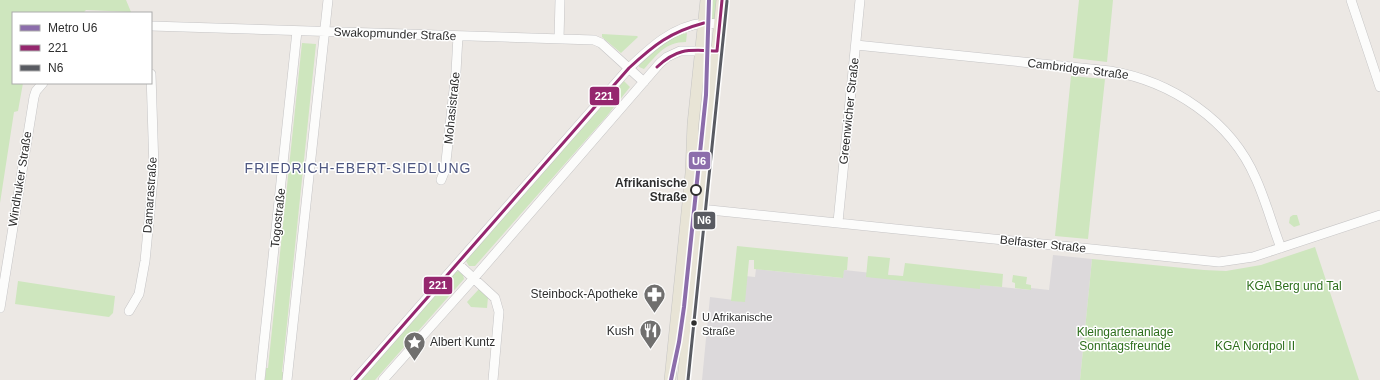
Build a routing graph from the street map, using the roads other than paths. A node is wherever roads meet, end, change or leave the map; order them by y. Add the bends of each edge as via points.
1 (328, 0) edge
2 (560, 0) edge
3 (706, 0) edge
4 (722, 0) edge
5 (860, 0) edge
6 (1351, 0) edge
7 (704, 23) junction
8 (720, 24) junction
9 (152, 26) edge
10 (296, 31) junction
11 (324, 31) junction
12 (458, 36) junction
13 (559, 39) junction
14 (856, 45) junction
15 (701, 51) junction
16 (717, 51) junction
17 (629, 68) junction
18 (644, 82) junction
19 (42, 84) edge
20 (151, 84) edge
21 (1380, 87) edge
22 (441, 180) dead end
23 (700, 209) junction
24 (1380, 215) edge
25 (838, 222) junction
26 (1281, 248) junction
27 (458, 264) junction
28 (474, 278) junction
29 (0, 308) edge
30 (129, 311) dead end
31 (260, 380) edge
32 (287, 380) edge
33 (355, 380) edge
34 (383, 380) edge
35 (493, 380) edge
36 (670, 380) edge
37 (683, 380) edge

1 - 11 street
2 - 13 street
3 - 7 main road
4 - 8 main road
5 - 14 street, Greenwicher Straße
6 - 21 street
7 - 8 street
7 - 15 main road
7 - 17 street via 675,32 659,41
8 - 16 main road
9 - 10 street, Swakopmunder Straße
10 - 11 street, Swakopmunder Straße
10 - 31 street, Togostraße
11 - 12 street, Swakopmunder Straße
11 - 32 street
12 - 13 street, Swakopmunder Straße
12 - 22 street, Mohasistraße via 445,170
13 - 17 street, Swakopmunder Straße via 594,40 601,43
14 - 25 street, Greenwicher Straße
14 - 26 street, Cambridger Straße via 1110,71 1133,75 1165,87 1209,117 1234,143 1256,179
15 - 16 street
15 - 18 street via 676,52 660,63
15 - 36 main road
16 - 23 main road
17 - 18 street
17 - 27 street
18 - 28 street
19 - 29 street, Windhuker Straße via 34,97
20 - 30 street, Damarastraße via 154,169 145,261 139,294
23 - 25 street, Belfaster Straße
23 - 37 main road
24 - 26 street, Belfaster Straße
25 - 26 street, Belfaster Straße via 1219,262 1253,257
27 - 28 street
27 - 33 street
28 - 34 street
28 - 35 street via 495,298 499,312

